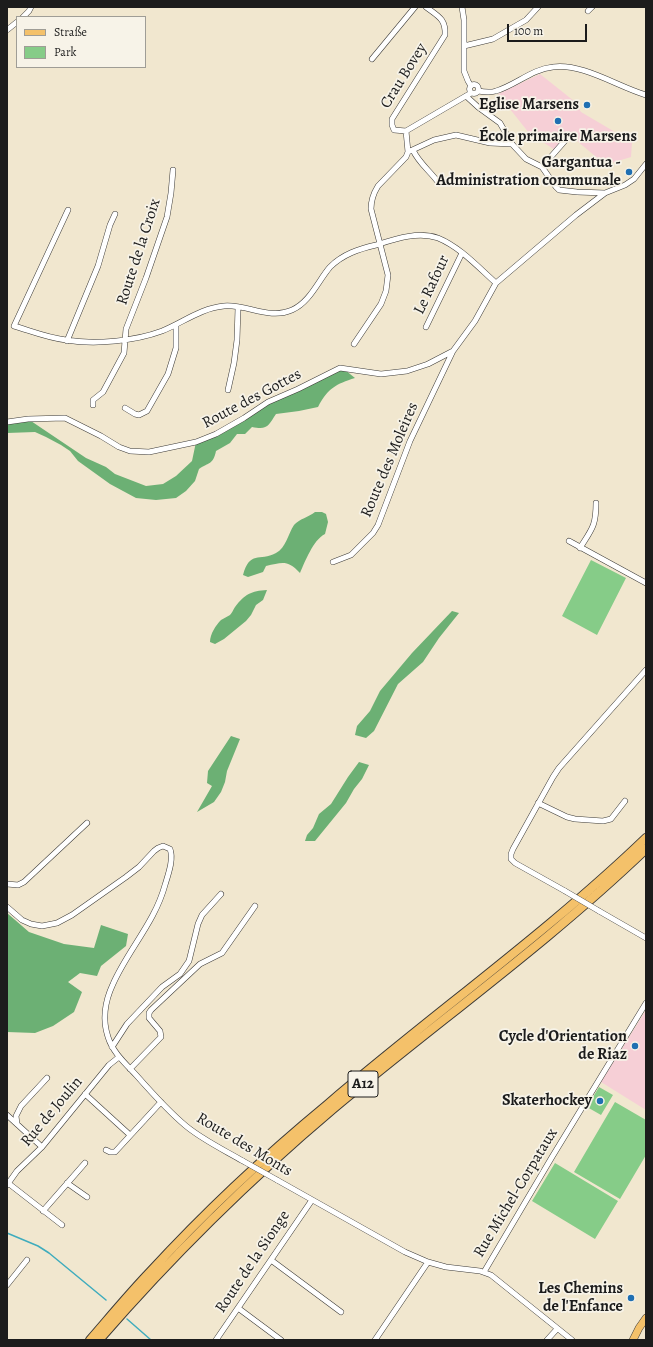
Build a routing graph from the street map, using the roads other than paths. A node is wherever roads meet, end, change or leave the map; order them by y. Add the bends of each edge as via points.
1 (31, 7) edge
2 (415, 7) edge
3 (426, 7) edge
4 (462, 7) edge
5 (538, 7) edge
6 (24, 16) edge
7 (16, 23) edge
8 (7, 30) edge
9 (464, 46) junction
10 (372, 59) dead end
11 (471, 86) junction
12 (478, 91) junction
13 (468, 94) junction
14 (646, 95) edge
15 (406, 131) junction
16 (570, 135) dead end
17 (512, 144) junction
18 (410, 151) junction
19 (646, 164) edge
20 (542, 167) junction
21 (173, 170) dead end
22 (438, 182) dead end
23 (605, 193) junction
24 (68, 210) dead end
25 (116, 214) dead end
26 (380, 243) junction
27 (462, 253) junction
28 (496, 282) junction
29 (238, 308) junction
30 (176, 325) junction
31 (426, 328) dead end
32 (125, 340) junction
33 (67, 341) junction
34 (354, 344) dead end
35 (453, 351) junction
36 (228, 390) dead end
37 (93, 405) dead end
38 (125, 408) dead end
39 (7, 422) edge
40 (596, 503) dead end
41 (569, 541) dead end
42 (580, 548) junction
43 (333, 562) dead end
44 (646, 583) edge
45 (646, 670) edge
46 (625, 801) dead end
47 (538, 803) junction
48 (87, 823) dead end
49 (646, 838) edge
50 (646, 849) edge
51 (7, 884) edge
52 (220, 894) dead end
53 (255, 906) dead end
54 (7, 907) edge
55 (646, 938) edge
56 (646, 1004) edge
57 (112, 1047) junction
58 (119, 1057) junction
59 (130, 1069) junction
60 (47, 1078) dead end
61 (85, 1094) junction
62 (161, 1102) junction
63 (7, 1115) edge
64 (17, 1124) junction
65 (130, 1134) junction
66 (42, 1147) junction
67 (106, 1150) dead end
68 (85, 1163) dead end
69 (67, 1183) junction
70 (8, 1184) edge
71 (87, 1197) dead end
72 (312, 1200) junction
73 (44, 1211) junction
74 (62, 1225) dead end
75 (27, 1260) dead end
76 (271, 1260) junction
77 (428, 1262) junction
78 (484, 1272) junction
79 (7, 1285) edge
80 (125, 1300) junction
81 (238, 1308) junction
82 (341, 1312) dead end
83 (646, 1318) edge
84 (557, 1329) junction
85 (85, 1340) edge
86 (90, 1340) edge
87 (99, 1340) edge
88 (216, 1340) edge
89 (281, 1340) edge
90 (375, 1340) edge
91 (547, 1340) edge
92 (572, 1340) edge
93 (633, 1340) edge

1 - 6 street
2 - 10 street, Crau Bovey
3 - 15 street, Crau Bovey via 443,21 445,35 392,119 394,130
4 - 9 street
5 - 9 street via 526,20 493,39
7 - 8 street
9 - 11 street via 464,71
11 - 12 street via 477,86
11 - 13 street
12 - 13 street, Crau Bovey via 475,94
12 - 14 street, Crau Bovey via 497,91 542,69 561,66 593,74
13 - 15 street, Crau Bovey
13 - 17 street via 478,107 500,123
15 - 18 street
16 - 20 street
17 - 18 street via 490,143 456,135 434,140
17 - 20 street via 526,159
18 - 22 street
18 - 26 street via 378,186 371,200
19 - 23 street, Route des Gottes via 634,179
20 - 23 street via 559,190
21 - 32 street, Route de la Croix via 167,217 126,329
23 - 28 street, Route des Gottes
24 - 33 street via 14,326
25 - 33 street
26 - 27 street via 423,236 437,238
26 - 29 street via 353,251 341,258 306,300 293,309 282,313 270,313
26 - 34 street via 388,276 386,291 381,304
27 - 28 street
27 - 31 street, Le Rafour
28 - 35 street, Route des Gottes via 475,321
29 - 30 street via 224,306 206,310
29 - 36 street via 237,340
30 - 32 street
30 - 38 street via 176,348 168,374 147,411 139,415
32 - 33 street
32 - 37 street, Route de la Croix via 124,352 103,392 93,400
35 - 39 street, Route des Gottes via 407,371 381,374 340,368 268,402 216,434 196,442 149,452 130,451 119,447 65,418
35 - 43 street, Route des Moleires via 410,441 378,525 369,538 351,555
40 - 42 street via 593,527
41 - 42 street
42 - 44 street
45 - 47 street via 559,768
46 - 47 street via 611,819 603,821 567,817
47 - 55 street, bridge via 512,849 511,859
48 - 51 street via 24,882 18,885
49 - 80 highway, A12 via 548,925 290,1136 197,1223
50 - 87 highway, A12 via 552,932 361,1086 285,1151 189,1242
52 - 57 street via 202,915 189,961 180,974 162,987 127,1024
53 - 59 street via 222,953 200,964 151,1010 149,1018 159,1029 161,1037
54 - 57 street, Route des Monts via 27,923 39,926 53,925 72,915 126,877 158,848 165,846 170,849 170,864 158,905 117,976 106,1001 105,1024
56 - 78 street, Rue Michel-Corpataux
57 - 58 street, Route des Monts
58 - 59 street, Route des Monts
58 - 61 street, Rue de Joulin
59 - 62 street, Route des Monts
60 - 64 street via 21,1106 16,1116
61 - 65 street
61 - 66 street, Rue de Joulin
62 - 65 street
62 - 72 street, Route des Monts, bridge via 201,1137
63 - 64 street
64 - 66 street
65 - 67 street via 115,1152
66 - 70 street, Rue de Joulin via 17,1171
68 - 69 street
69 - 71 street
69 - 73 street
70 - 73 street
72 - 76 street, Route de la Sionge
72 - 77 street, Route des Monts via 405,1252
73 - 74 street
75 - 79 street
76 - 81 street, Route de la Sionge
76 - 82 street
77 - 78 street, Route des Monts
77 - 90 street
78 - 84 street, Route des Monts
80 - 85 highway via 111,1311
80 - 86 highway, A12
81 - 88 street, Route de la Sionge
81 - 89 street
83 - 93 main road
84 - 91 street
84 - 92 street, Route des Monts

